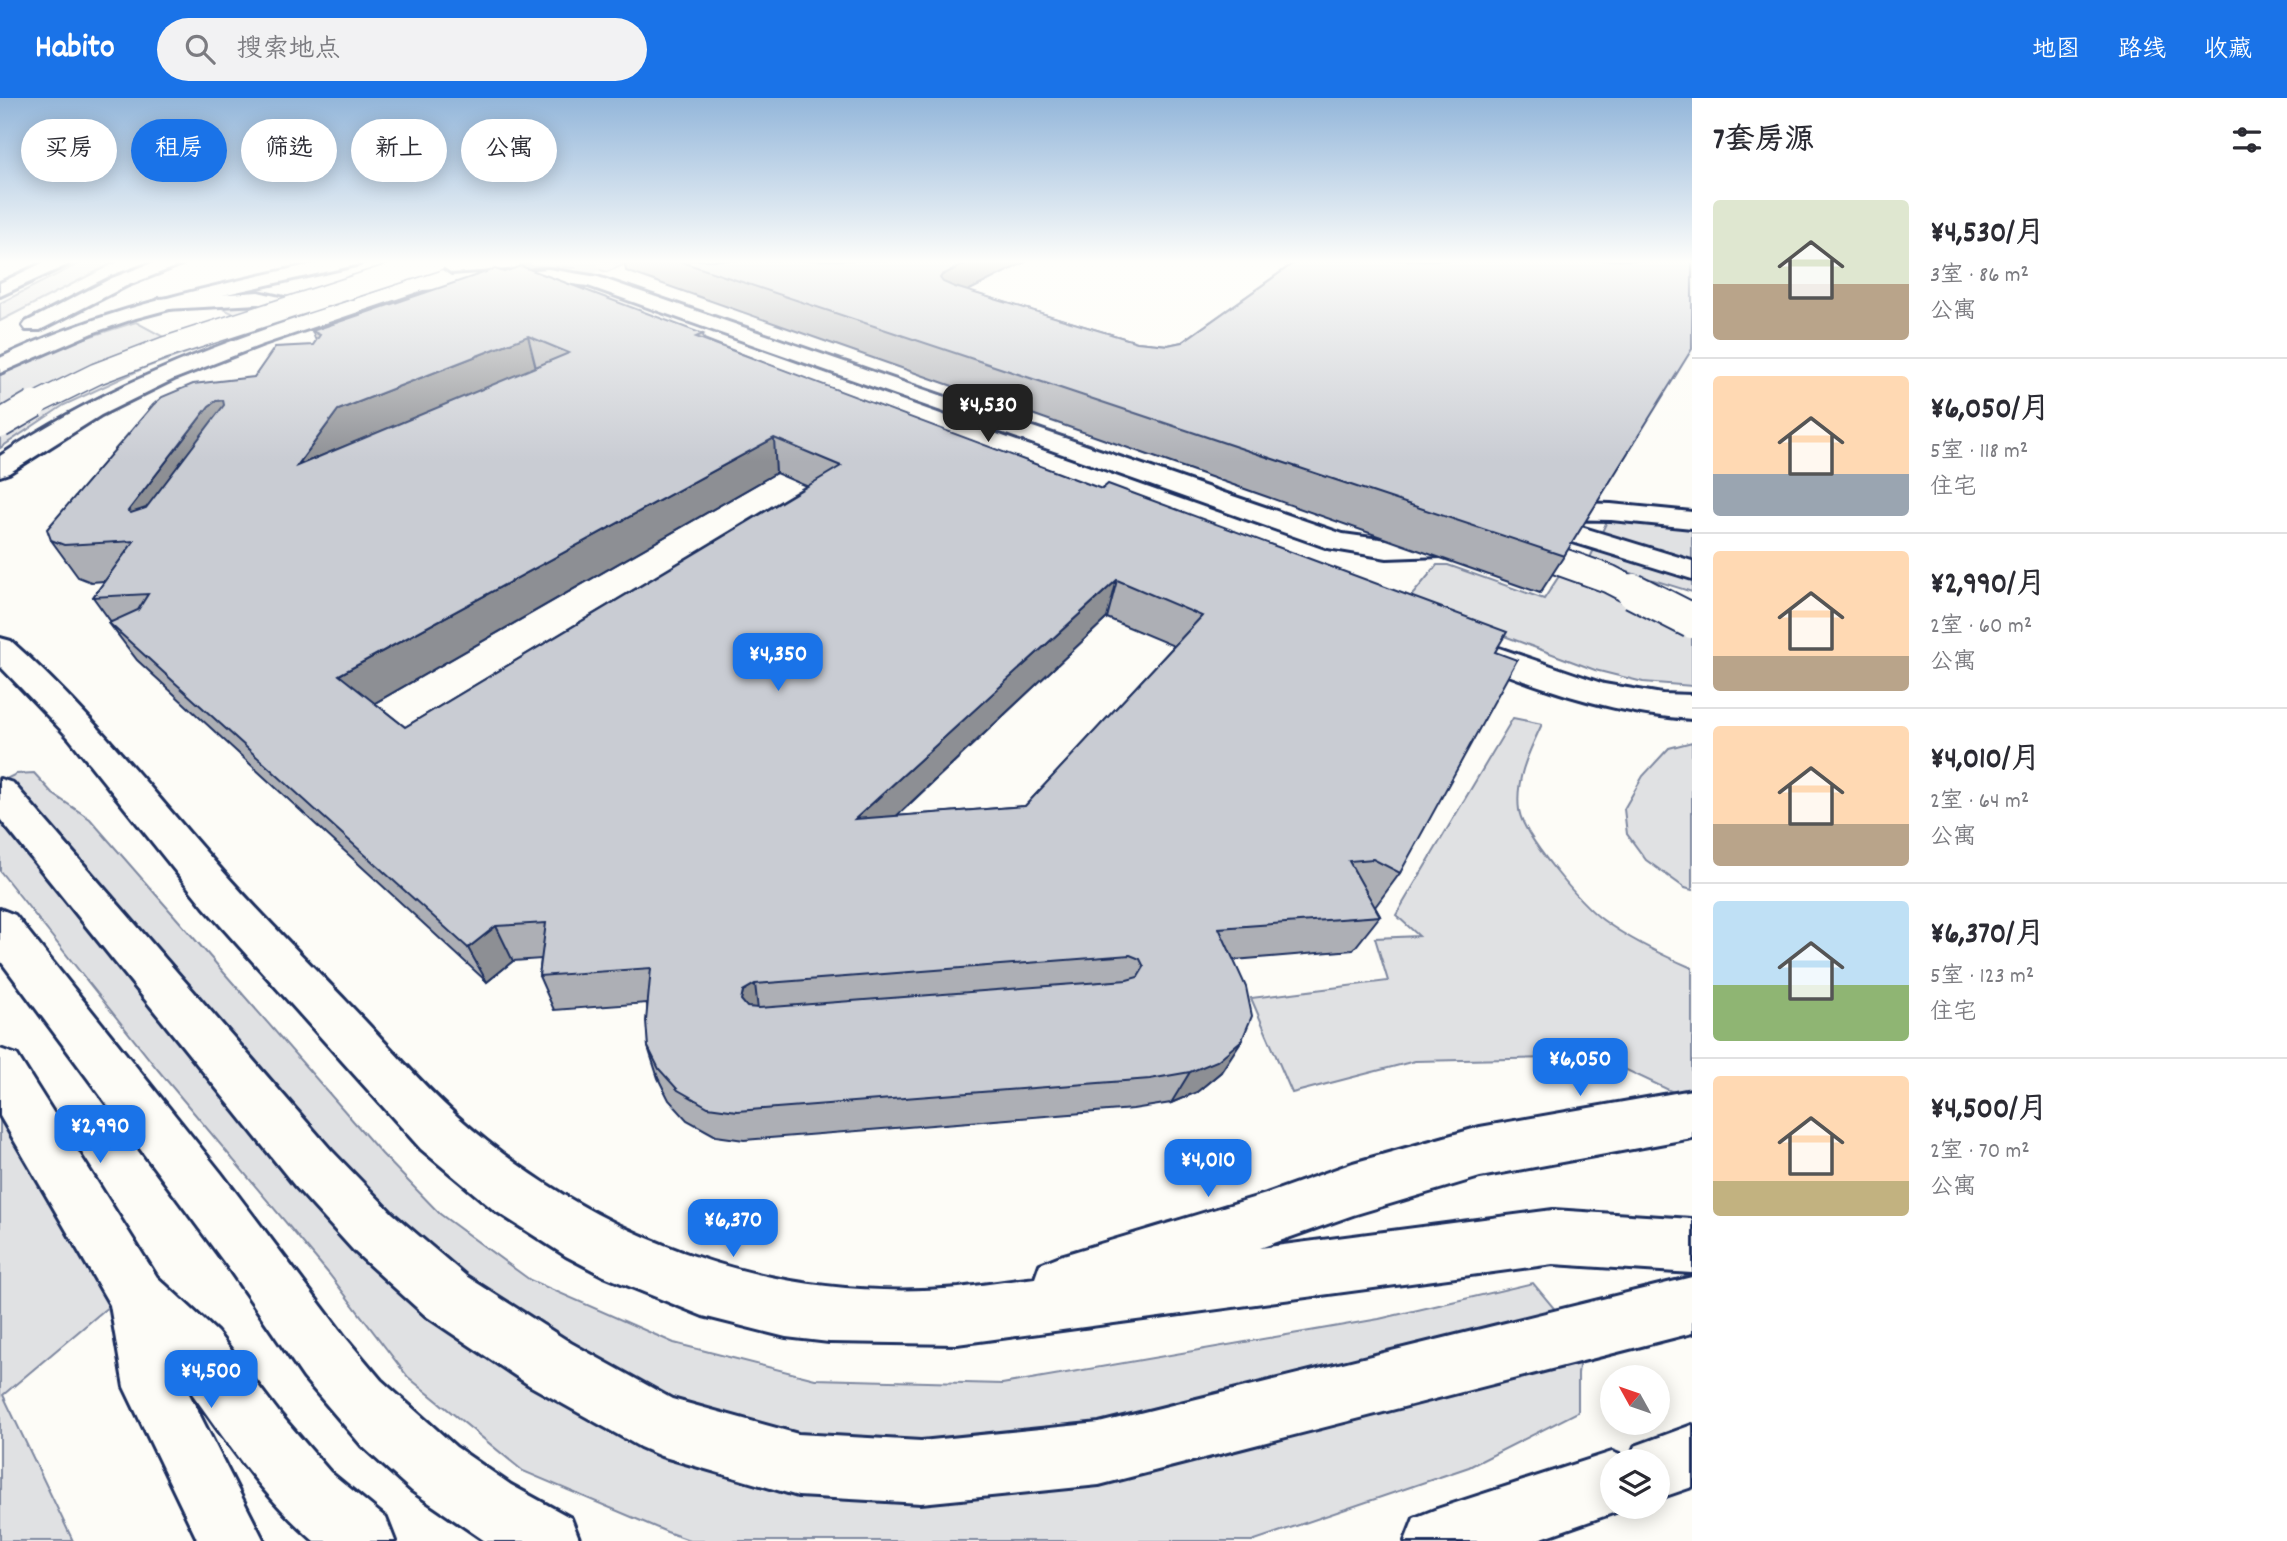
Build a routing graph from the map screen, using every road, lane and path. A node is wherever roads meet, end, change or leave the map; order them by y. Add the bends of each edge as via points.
1 (31, 327) edge
2 (90, 327) edge
3 (222, 327) edge
4 (296, 327) edge
5 (724, 327) edge
6 (12, 337) dead end
7 (0, 366) edge
8 (0, 424) edge
9 (0, 468) edge
10 (1692, 520) edge
11 (1451, 522) edge
12 (1560, 559) edge
13 (1692, 570) edge
14 (1692, 621) edge
15 (1439, 637) edge
16 (0, 649) edge
17 (1692, 706) edge
18 (0, 793) edge
19 (0, 927) edge
20 (0, 1070) edge
21 (1692, 1114) edge
22 (1692, 1246) edge
23 (137, 1297) junction
24 (1692, 1305) edge
25 (957, 1316) junction
26 (1692, 1456) edge
27 (1670, 1464) edge
28 (1600, 1487) edge
29 (232, 1541) edge
30 (363, 1541) edge
31 (548, 1541) edge
32 (1437, 1541) edge

1 - 6 street
2 - 7 street
3 - 8 street, bridge via 82,381
4 - 9 street via 204,358 131,390 43,437
5 - 12 street via 1338,542 1387,549 1497,548
10 - 13 street via 1611,512 1519,512
11 - 14 street, bridge via 1609,579
15 - 17 street via 1605,697 1659,707
16 - 25 street via 74,719 206,880 411,1104 476,1165 609,1252 698,1287 785,1309 869,1318
18 - 24 street via 313,1168 373,1232 446,1296 550,1364 661,1426 798,1465 921,1472 1099,1454
19 - 31 street via 374,1417 469,1495
20 - 23 street
21 - 25 street via 1480,1152
22 - 25 street via 1553,1237
23 - 29 street via 153,1387
23 - 30 street via 197,1352 308,1494
26 - 27 street
28 - 32 street

